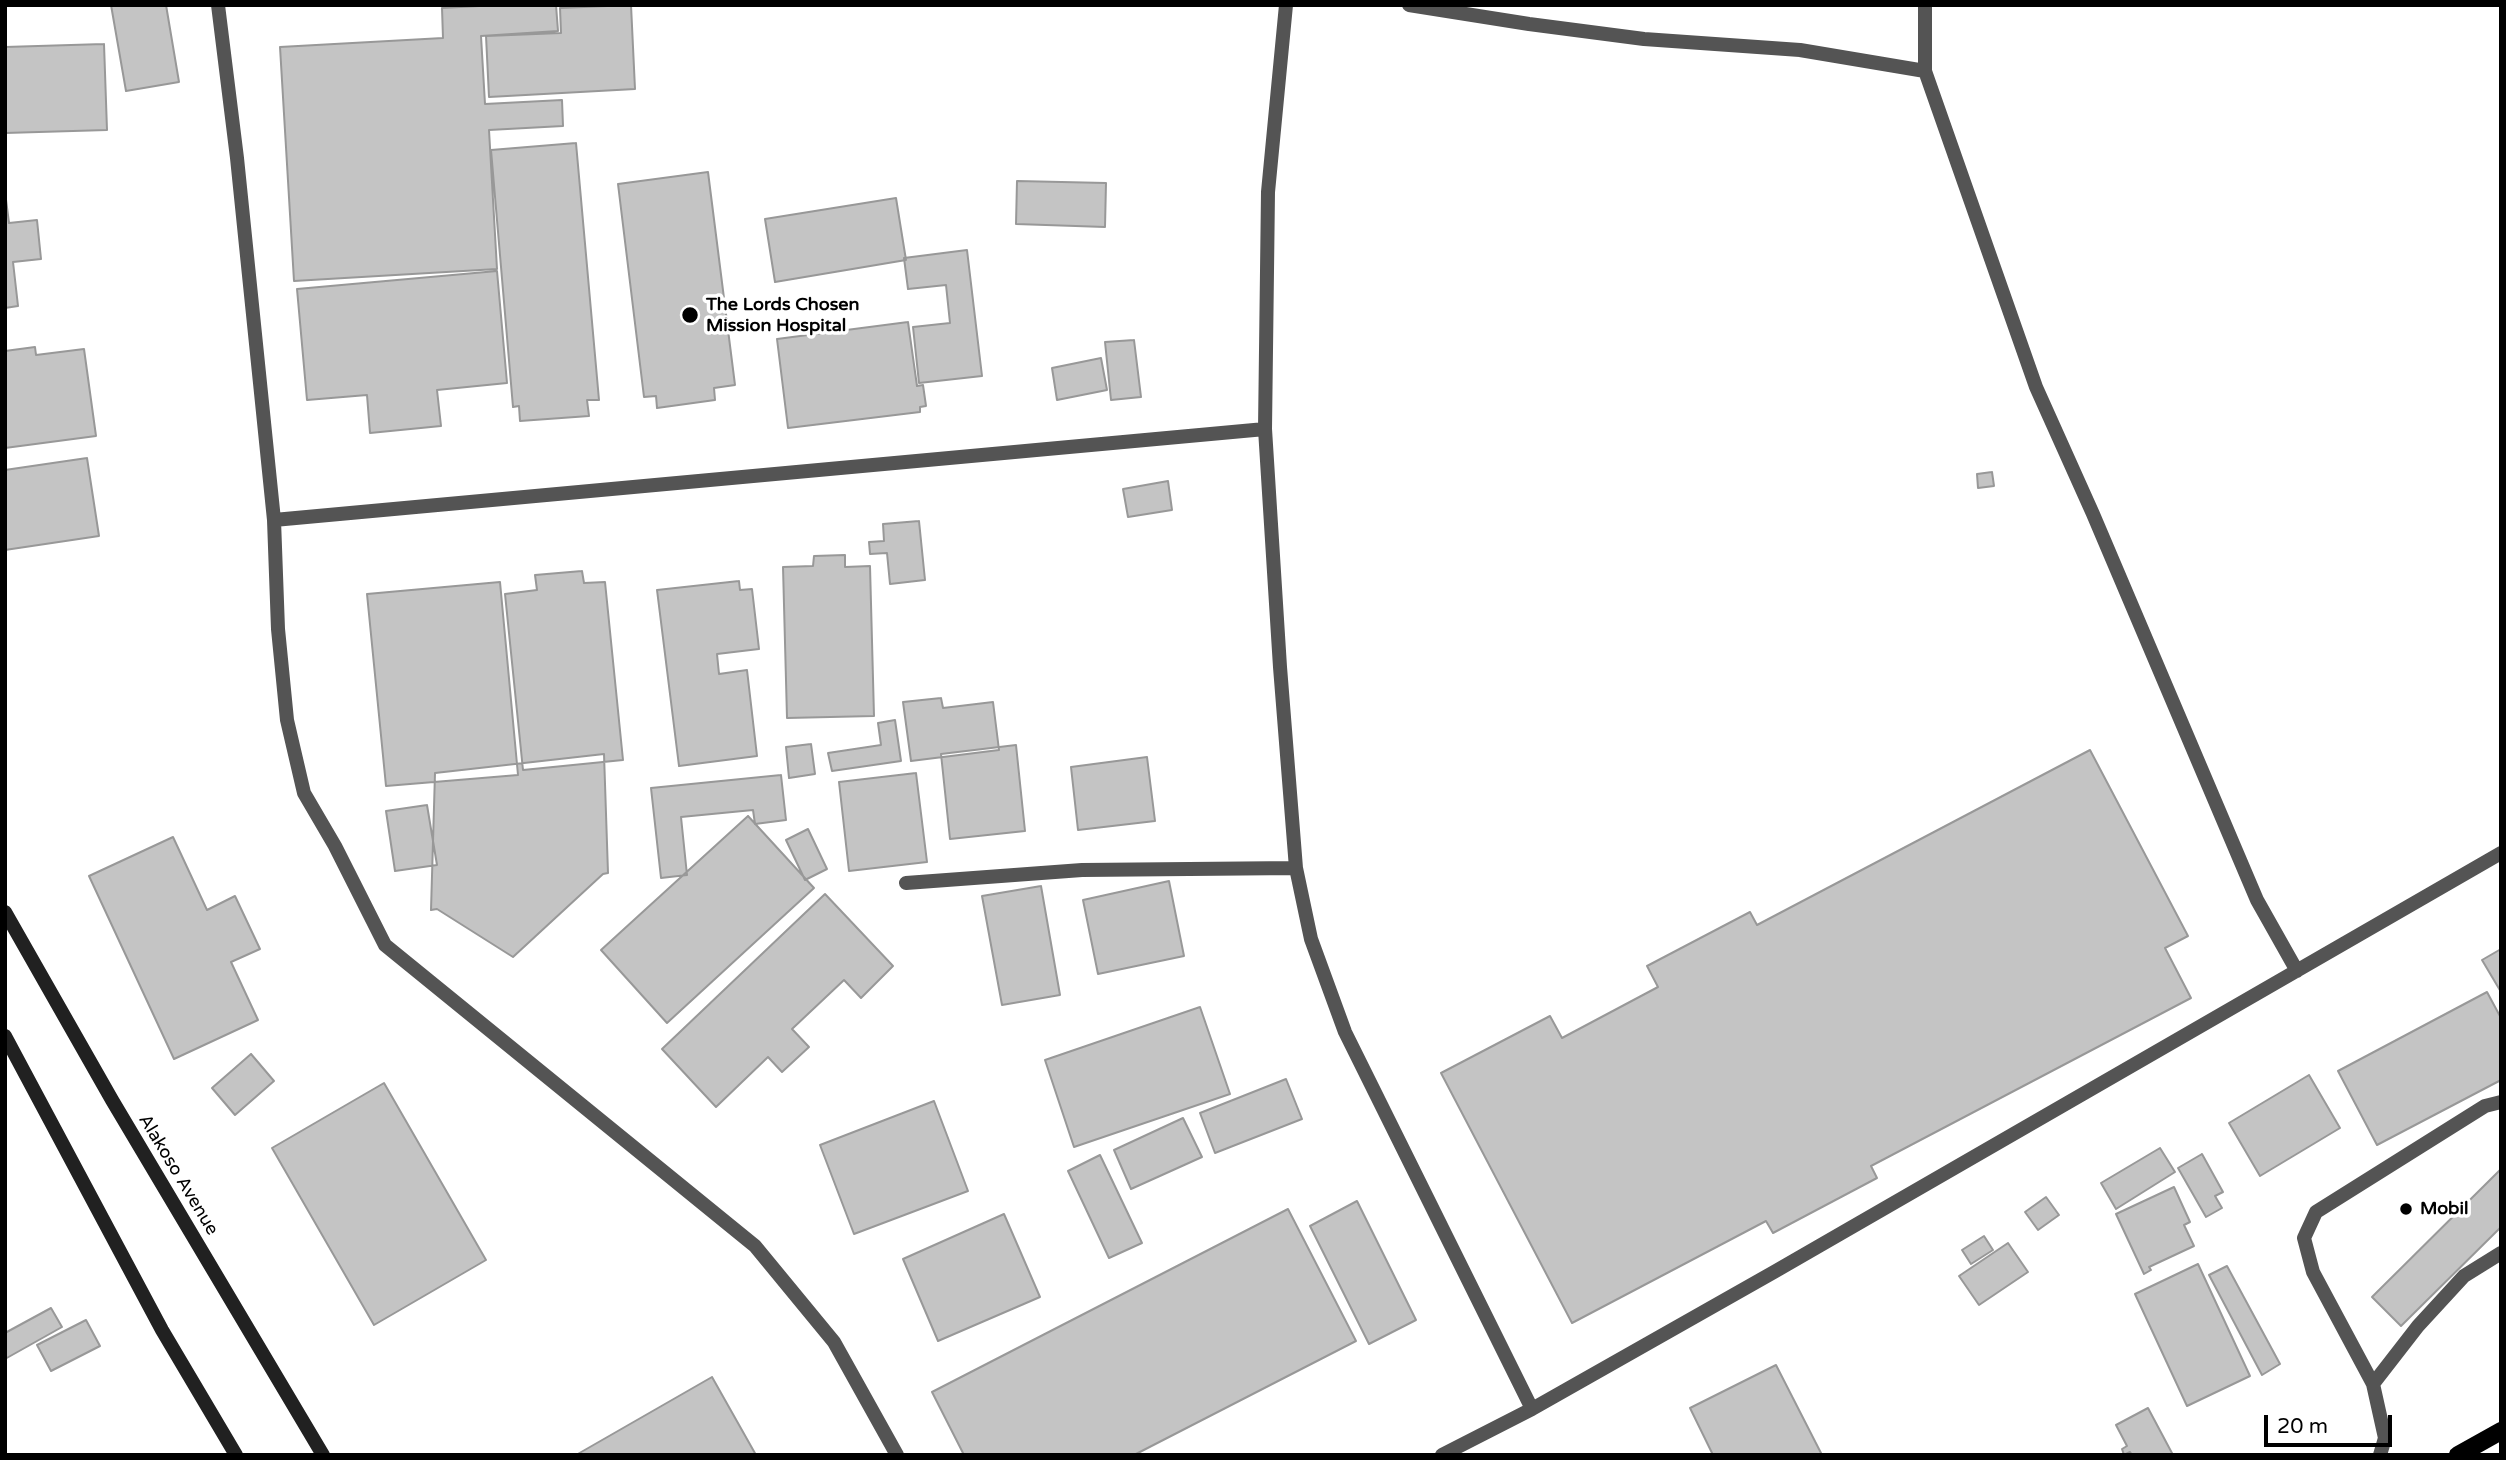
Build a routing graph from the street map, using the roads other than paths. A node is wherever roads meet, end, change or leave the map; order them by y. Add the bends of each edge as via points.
1 (218, 5) edge
2 (1286, 5) edge
3 (1409, 5) edge
4 (1925, 5) edge
5 (1925, 71) junction
6 (1265, 429) junction
7 (274, 520) junction
8 (2501, 853) edge
9 (1296, 868) junction
10 (906, 883) dead end
11 (5, 912) edge
12 (2297, 971) junction
13 (5, 1036) edge
14 (9, 1052) edge
15 (2501, 1102) edge
16 (2501, 1253) edge
17 (2373, 1384) junction
18 (1532, 1409) junction
19 (2501, 1431) edge
20 (236, 1455) edge
21 (323, 1455) edge
22 (897, 1455) edge
23 (1442, 1455) edge
24 (2380, 1455) edge
25 (2458, 1455) edge

1 - 7 lane
2 - 6 lane via 1268,192
3 - 5 lane via 1644,39 1800,50
4 - 5 lane
5 - 12 lane via 2036,387 2257,900
6 - 7 lane
6 - 9 lane
7 - 22 lane via 287,720 304,793 385,946 755,1246 834,1342
8 - 12 lane
9 - 10 lane via 1082,870
9 - 18 lane via 1311,939 1345,1032
11 - 21 street, Alakoso Avenue
12 - 18 lane
13 - 14 street
14 - 20 street
15 - 17 lane via 2485,1106 2316,1212 2304,1238 2313,1272
16 - 17 lane via 2464,1276
17 - 24 lane via 2385,1437
18 - 23 lane
19 - 25 main road

